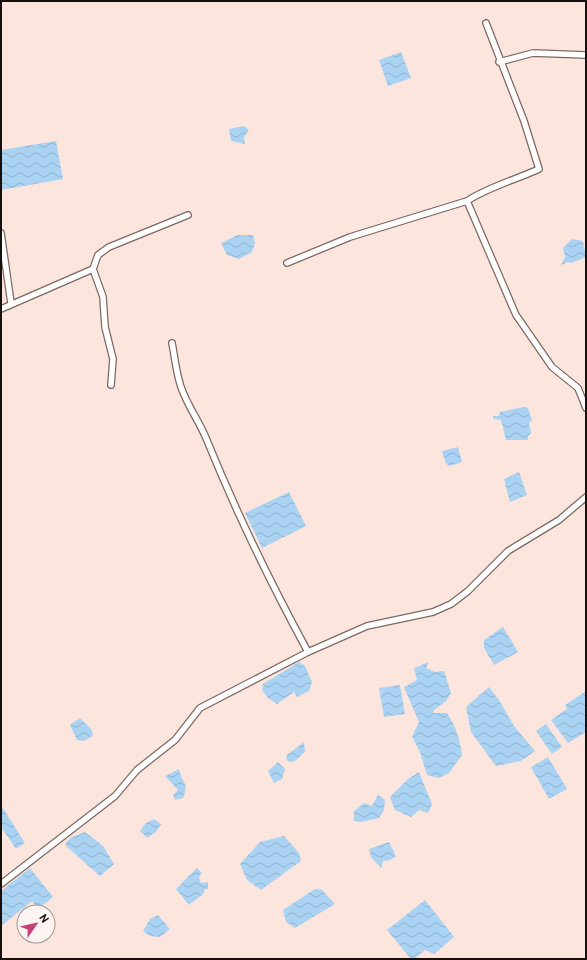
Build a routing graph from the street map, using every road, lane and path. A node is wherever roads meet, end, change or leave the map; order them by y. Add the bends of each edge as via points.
1 (486, 23) dead end
2 (586, 55) edge
3 (499, 62) junction
4 (466, 201) junction
5 (188, 215) dead end
6 (1, 233) edge
7 (287, 263) dead end
8 (93, 269) junction
9 (11, 303) junction
10 (1, 309) edge
11 (172, 343) dead end
12 (111, 385) dead end
13 (586, 408) edge
14 (586, 497) edge
15 (308, 652) junction
16 (1, 884) edge

1 - 3 street
2 - 3 street via 533,53
3 - 4 street via 524,121 539,169 481,192
4 - 7 street via 350,237
4 - 13 street via 516,315 552,367 578,388
5 - 8 street via 109,247 98,255
6 - 9 street
8 - 9 street
8 - 12 street via 103,297 105,327 114,359
9 - 10 street
11 - 15 street via 175,368 182,388 270,581
14 - 15 street via 559,520 508,551 451,604 433,612 367,626
15 - 16 street via 200,708 175,740 137,770 115,796

